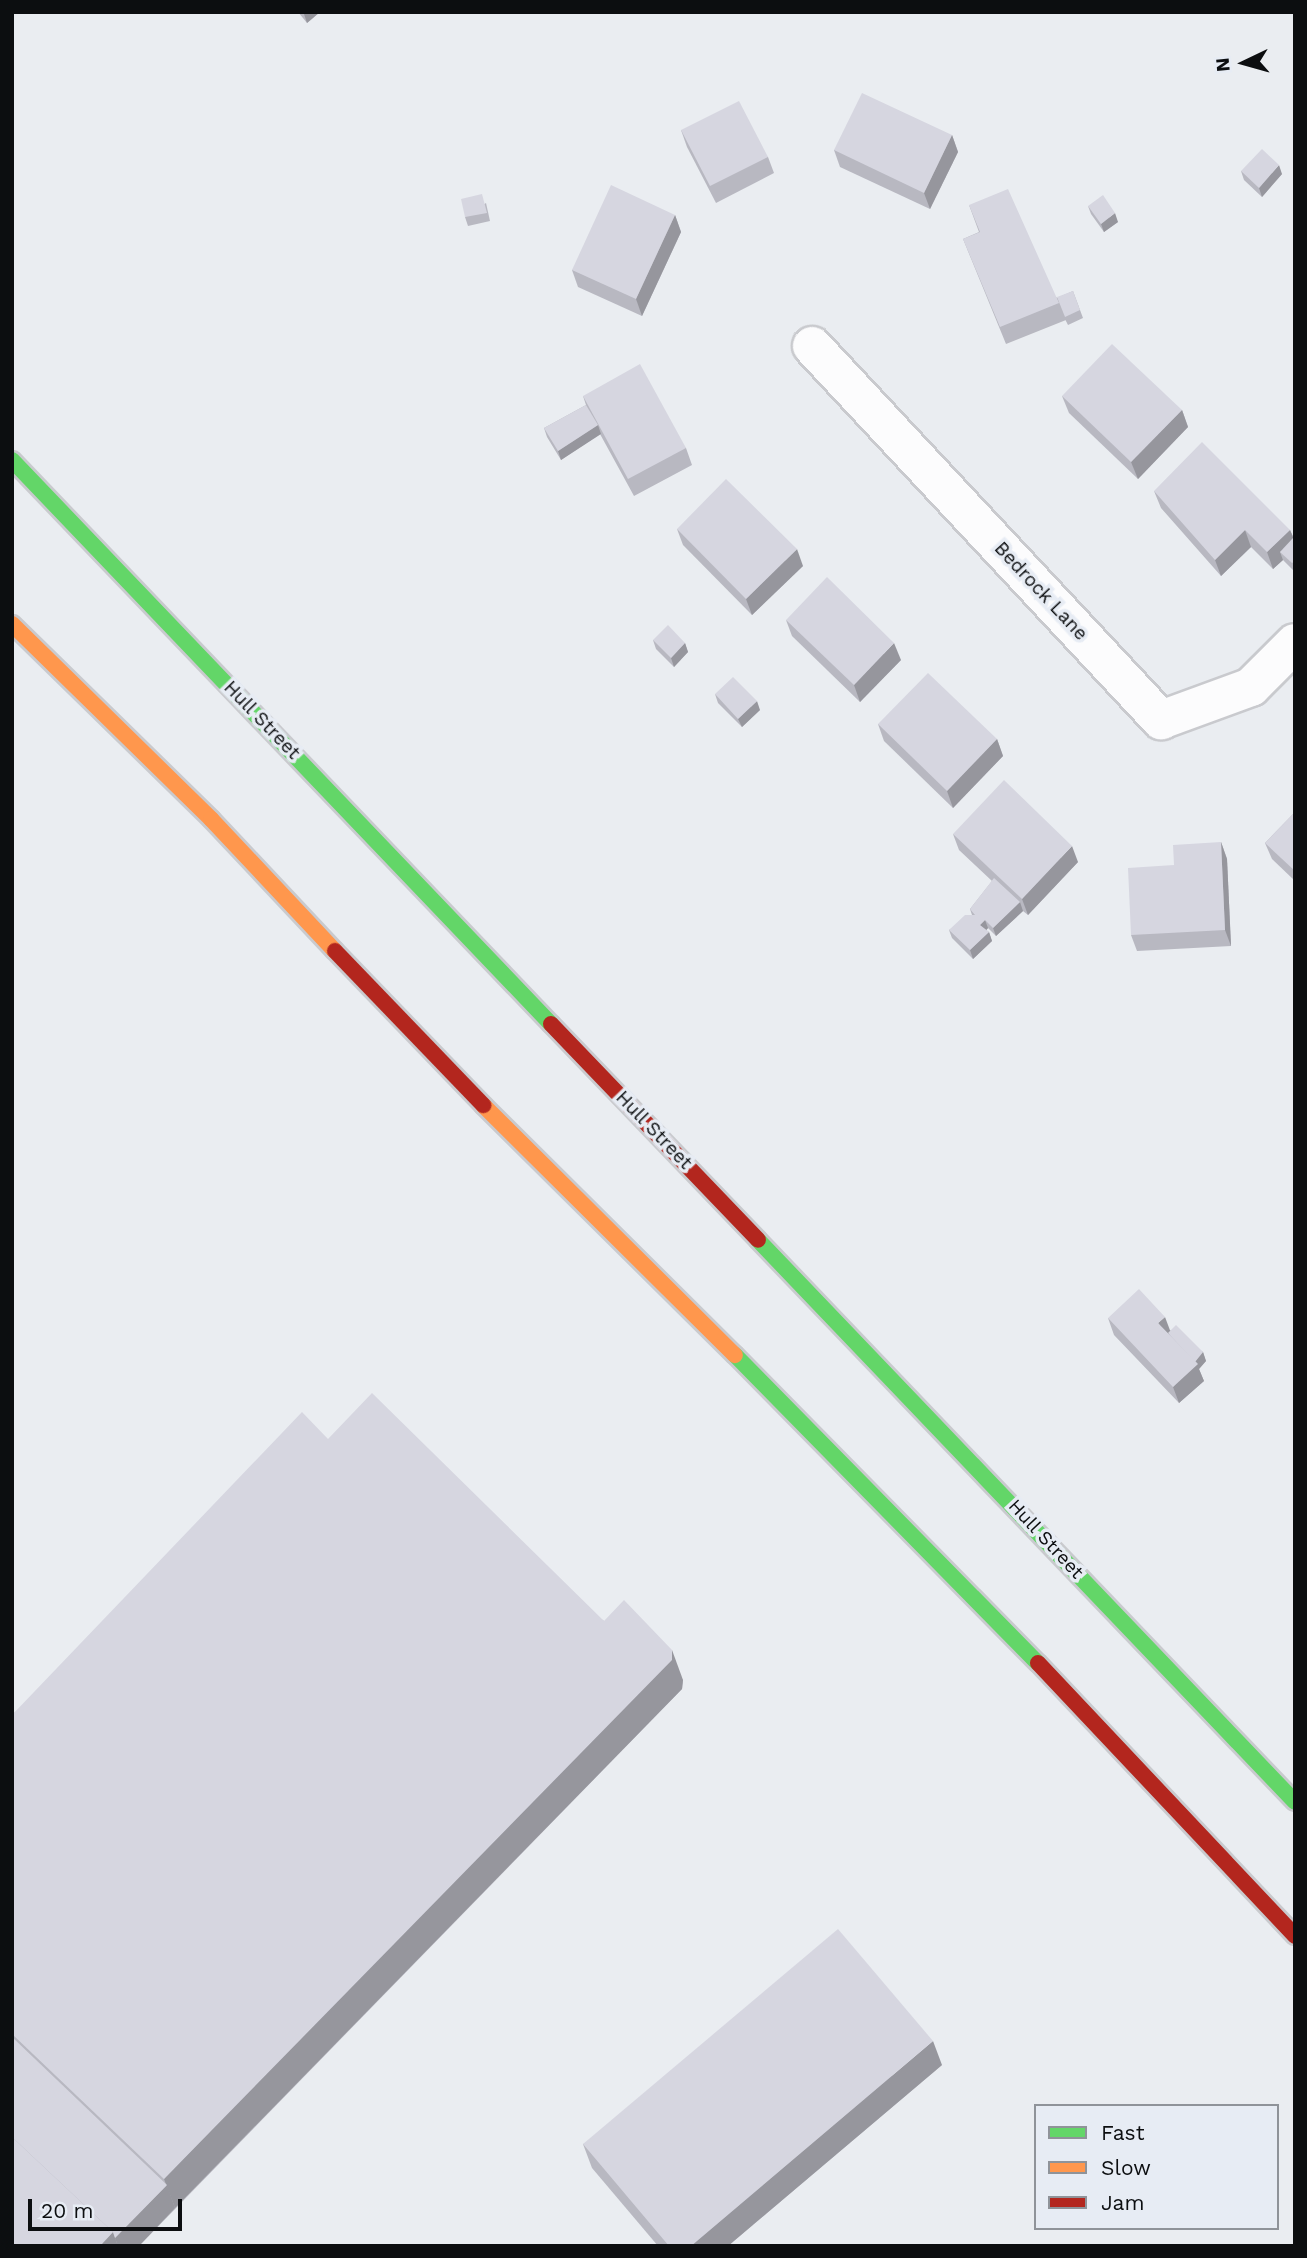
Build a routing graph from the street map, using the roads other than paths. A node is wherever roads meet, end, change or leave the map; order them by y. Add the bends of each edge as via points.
1 (813, 346) dead end
2 (12, 460) edge
3 (12, 624) edge
4 (1295, 643) edge
5 (1295, 1802) edge
6 (1295, 1936) edge

1 - 4 street, Bedrock Lane via 1161,720 1251,687
2 - 5 main road, Hull Street
3 - 6 main road via 211,819 424,1046 929,1548

